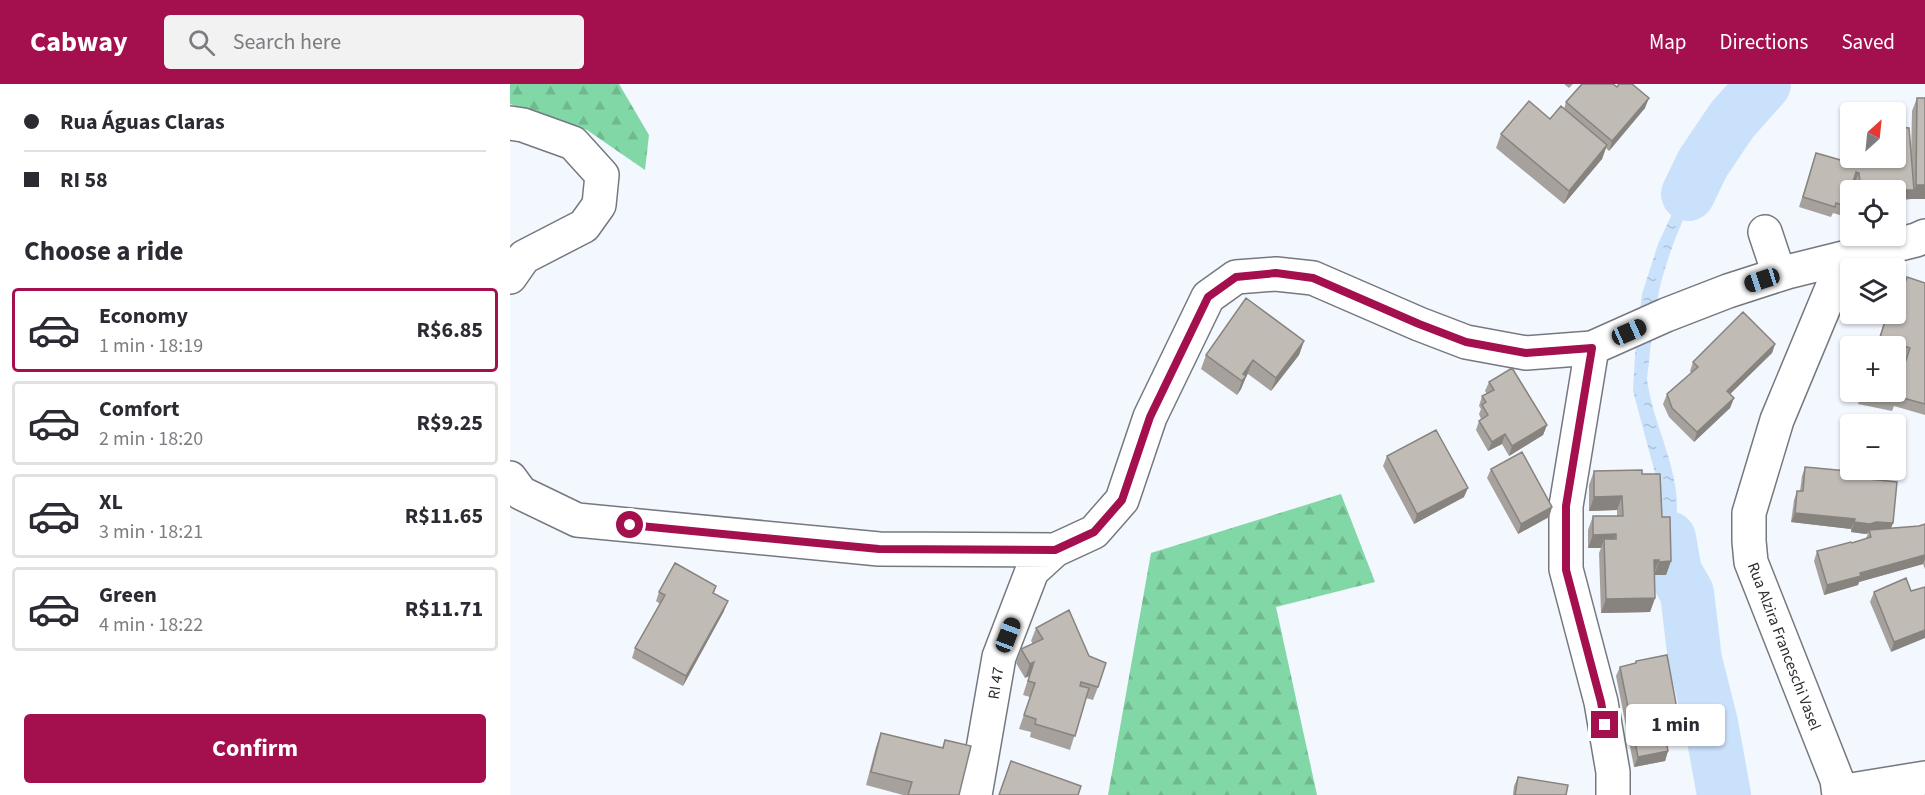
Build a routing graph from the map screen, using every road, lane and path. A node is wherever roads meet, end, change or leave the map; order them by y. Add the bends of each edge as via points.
1 (510, 123) edge
2 (1765, 232) dead end
3 (1925, 236) edge
4 (1848, 258) edge
5 (1840, 260) edge
6 (1840, 269) edge
7 (1779, 274) junction
8 (510, 278) edge
9 (1592, 348) junction
10 (510, 478) edge
11 (1055, 550) junction
12 (1925, 778) edge
13 (1839, 793) edge
14 (975, 795) edge
15 (1613, 795) edge

1 - 8 street via 573,143 602,175 599,205 584,226 524,257
2 - 7 street
3 - 4 street
5 - 7 street
6 - 13 street, Rua Alzira Franceschi Vasel via 1777,420 1749,513 1751,562
7 - 9 street via 1666,315
9 - 11 street via 1526,353 1466,342 1313,278 1276,273 1236,277 1208,297 1150,417 1122,500 1094,532
9 - 15 street via 1566,506 1566,570 1601,702
10 - 11 street via 521,493 577,520 879,549
11 - 14 street, RI 47 via 1032,571 999,657
12 - 13 street

